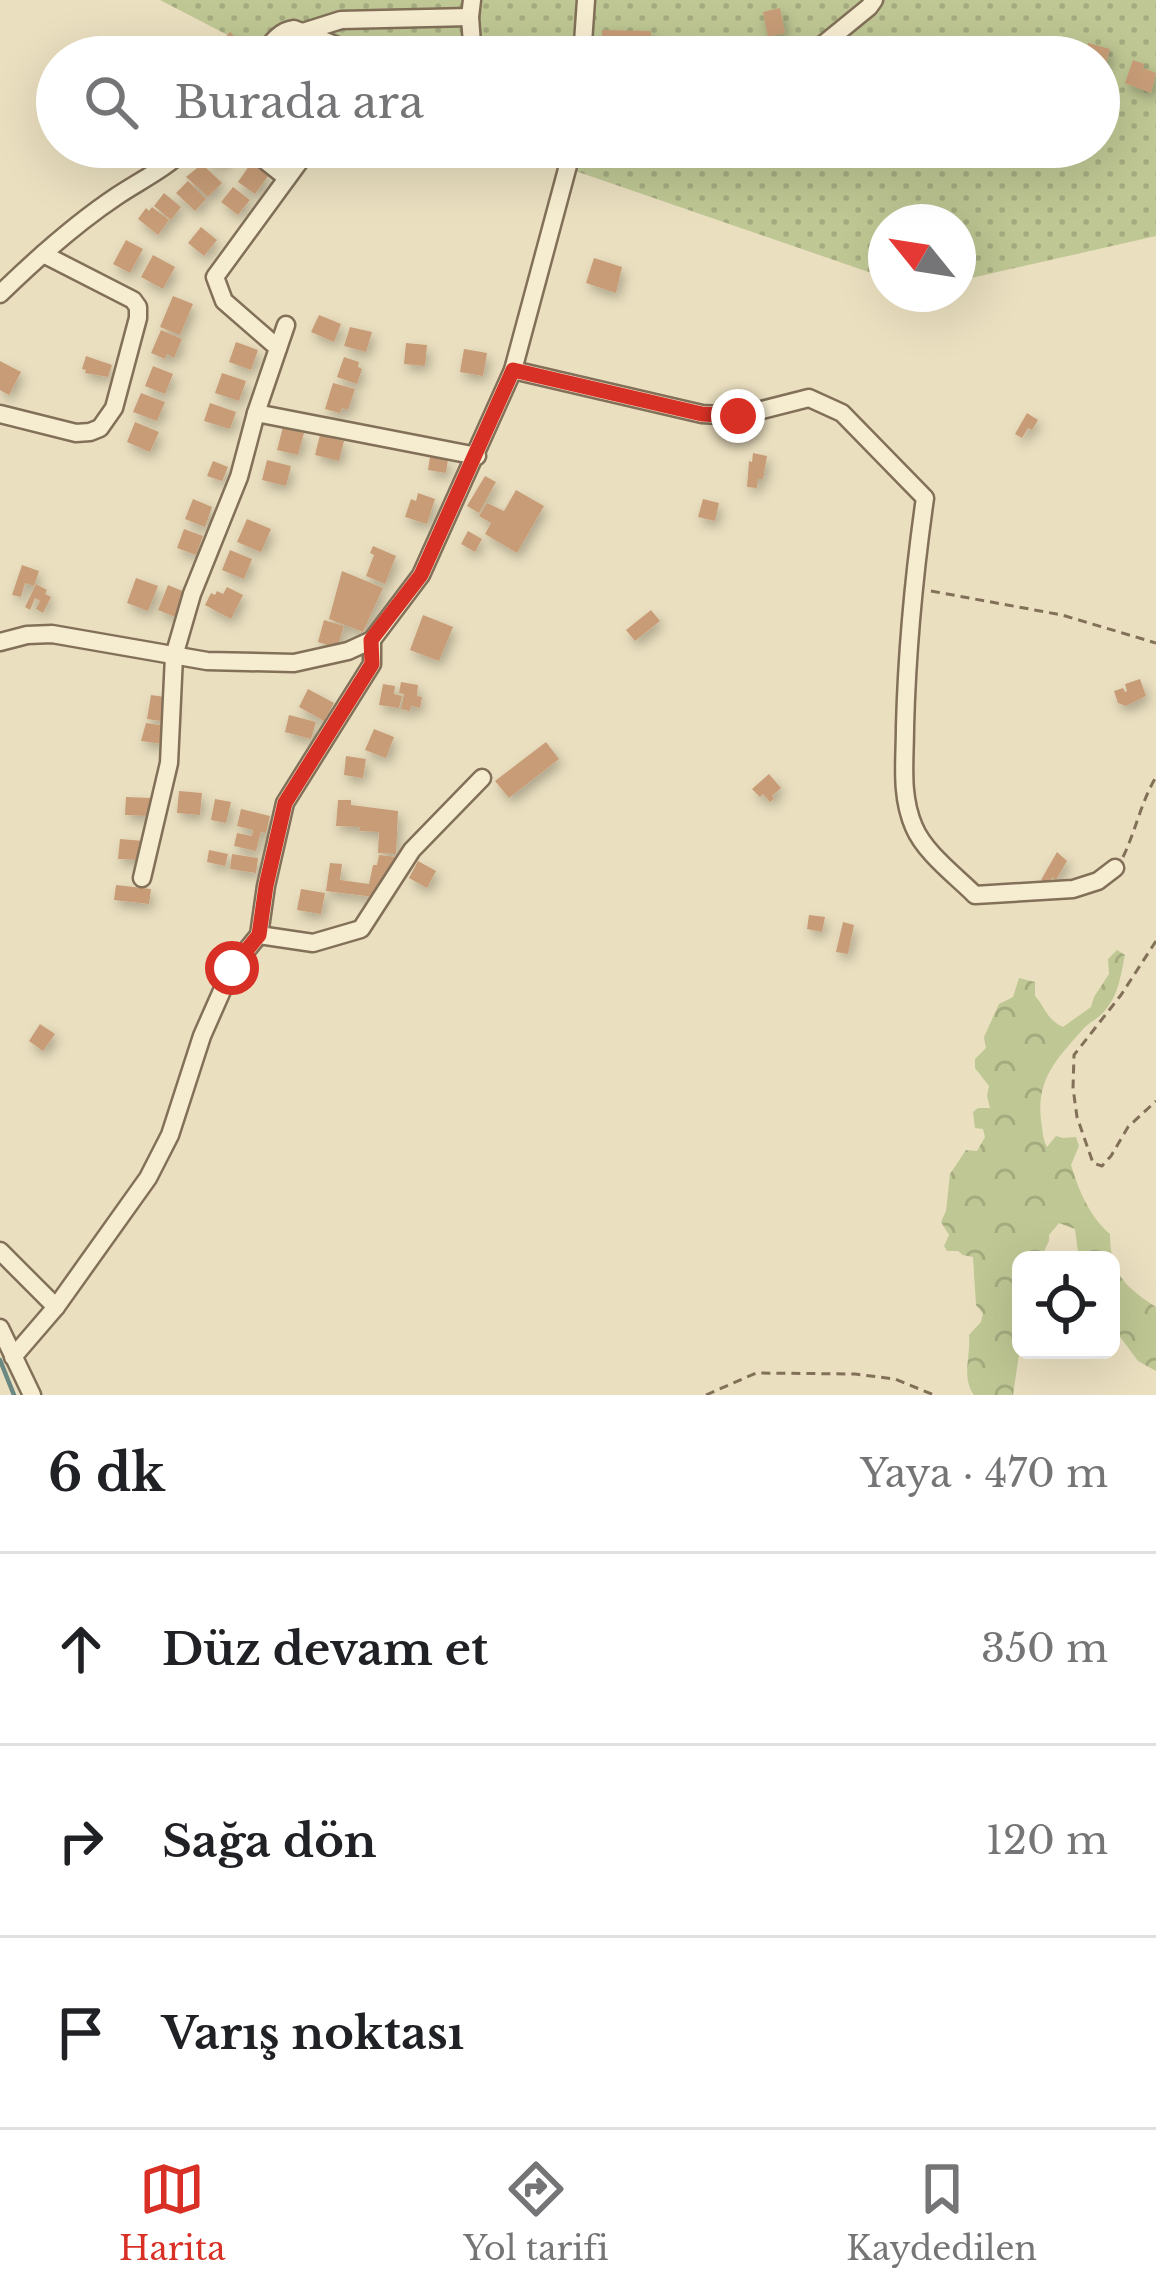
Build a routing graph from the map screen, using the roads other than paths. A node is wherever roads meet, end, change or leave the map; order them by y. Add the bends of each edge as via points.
1 (586, 0) edge
2 (870, 2) edge
3 (471, 8) edge
4 (303, 32) junction
5 (278, 36) edge
6 (313, 36) edge
7 (583, 36) edge
8 (832, 36) edge
9 (162, 168) edge
10 (274, 168) edge
11 (294, 168) edge
12 (567, 168) edge
13 (287, 178) junction
14 (43, 254) junction
15 (0, 294) edge
16 (286, 326) dead end
17 (278, 348) junction
18 (513, 370) junction
19 (256, 412) junction
20 (0, 414) edge
21 (477, 455) junction
22 (371, 640) junction
23 (0, 642) edge
24 (174, 656) junction
25 (482, 778) dead end
26 (1115, 868) road end
27 (142, 878) dead end
28 (259, 935) junction
29 (0, 1251) edge
30 (56, 1307) junction
31 (0, 1328) edge
32 (13, 1357) junction
33 (32, 1395) edge

1 - 7 street
2 - 8 street
3 - 4 street via 341,20
4 - 5 street
4 - 6 street
9 - 14 street
10 - 13 street
11 - 13 street
12 - 18 street
13 - 17 street via 215,277 224,302
14 - 15 street
14 - 20 street via 138,307 114,408 100,428 76,433
16 - 17 street
17 - 19 street
18 - 21 street
18 - 26 street via 702,414 738,416 809,398 842,413 925,498 907,661 904,796 914,829 983,897 1073,890
19 - 21 street
19 - 24 street
21 - 22 street via 421,575
22 - 24 street via 294,663
22 - 28 street via 372,664 285,803
23 - 24 street via 52,634
24 - 27 street via 169,764
25 - 28 street via 412,850 361,929 313,943
28 - 30 street via 232,968 148,1178
29 - 30 street
30 - 32 street
31 - 32 street
32 - 33 street

